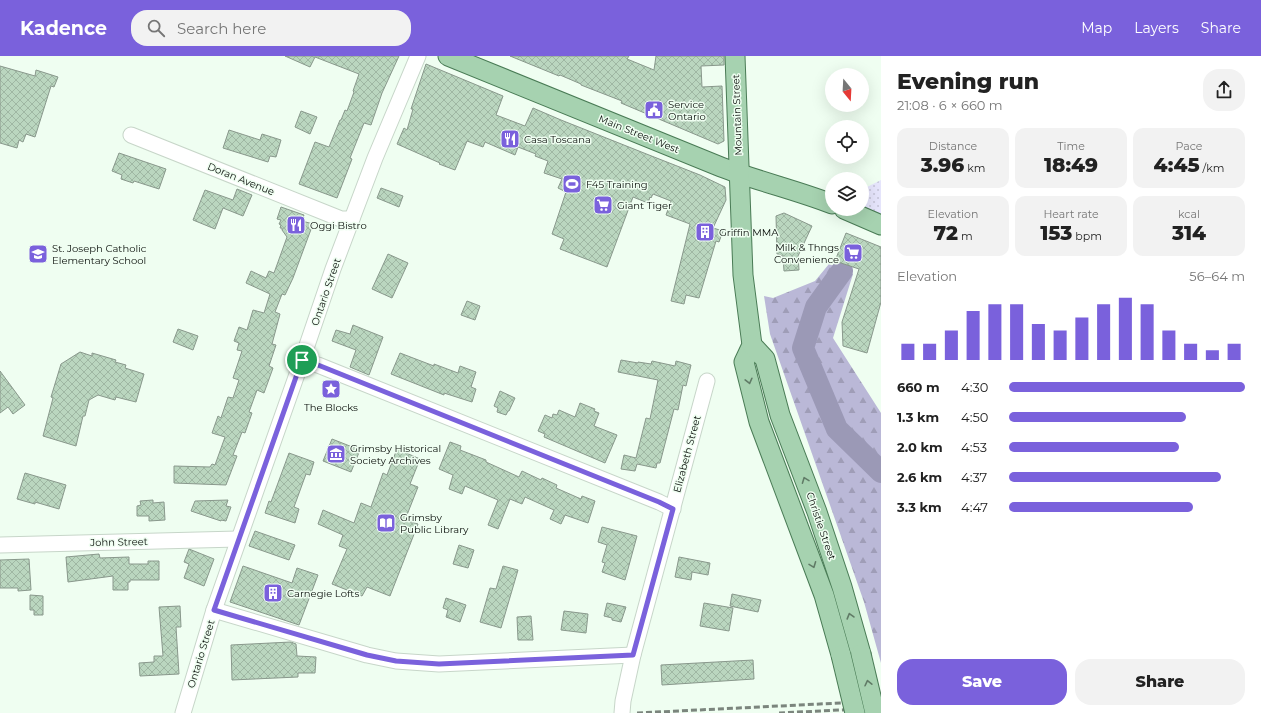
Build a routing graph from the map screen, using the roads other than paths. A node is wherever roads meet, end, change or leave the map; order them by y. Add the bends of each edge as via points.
1 (418, 56) edge
2 (448, 56) edge
3 (736, 56) edge
4 (131, 135) dead end
5 (740, 174) junction
6 (825, 201) edge
7 (860, 216) edge
8 (352, 220) junction
9 (881, 225) edge
10 (752, 345) junction
11 (302, 360) junction
12 (706, 381) dead end
13 (673, 509) junction
14 (238, 539) junction
15 (0, 545) edge
16 (214, 610) junction
17 (633, 655) junction
18 (183, 713) edge
19 (622, 713) edge
20 (855, 713) edge
21 (875, 713) edge

1 - 8 street, Ontario Street
2 - 5 main road, Main Street West
3 - 5 main road, Mountain Street
4 - 8 street, Doran Avenue via 341,219
5 - 6 main road, Main Street West
5 - 10 main road via 743,275
7 - 9 main road
8 - 11 street, Ontario Street
10 -> 20 main road, Christie Street, bridge via 744,362 759,422 824,595
21 -> 10 main road, Christie Street, bridge via 842,587 817,512 780,416 765,359
11 - 13 street
11 - 14 street, Ontario Street
12 - 13 street, Elizabeth Street
13 - 17 street, Elizabeth Street
14 - 15 street, John Street
14 - 16 street, Ontario Street
16 - 17 street via 367,655 396,661 458,664
16 - 18 street, Ontario Street
17 - 19 street, Elizabeth Street

